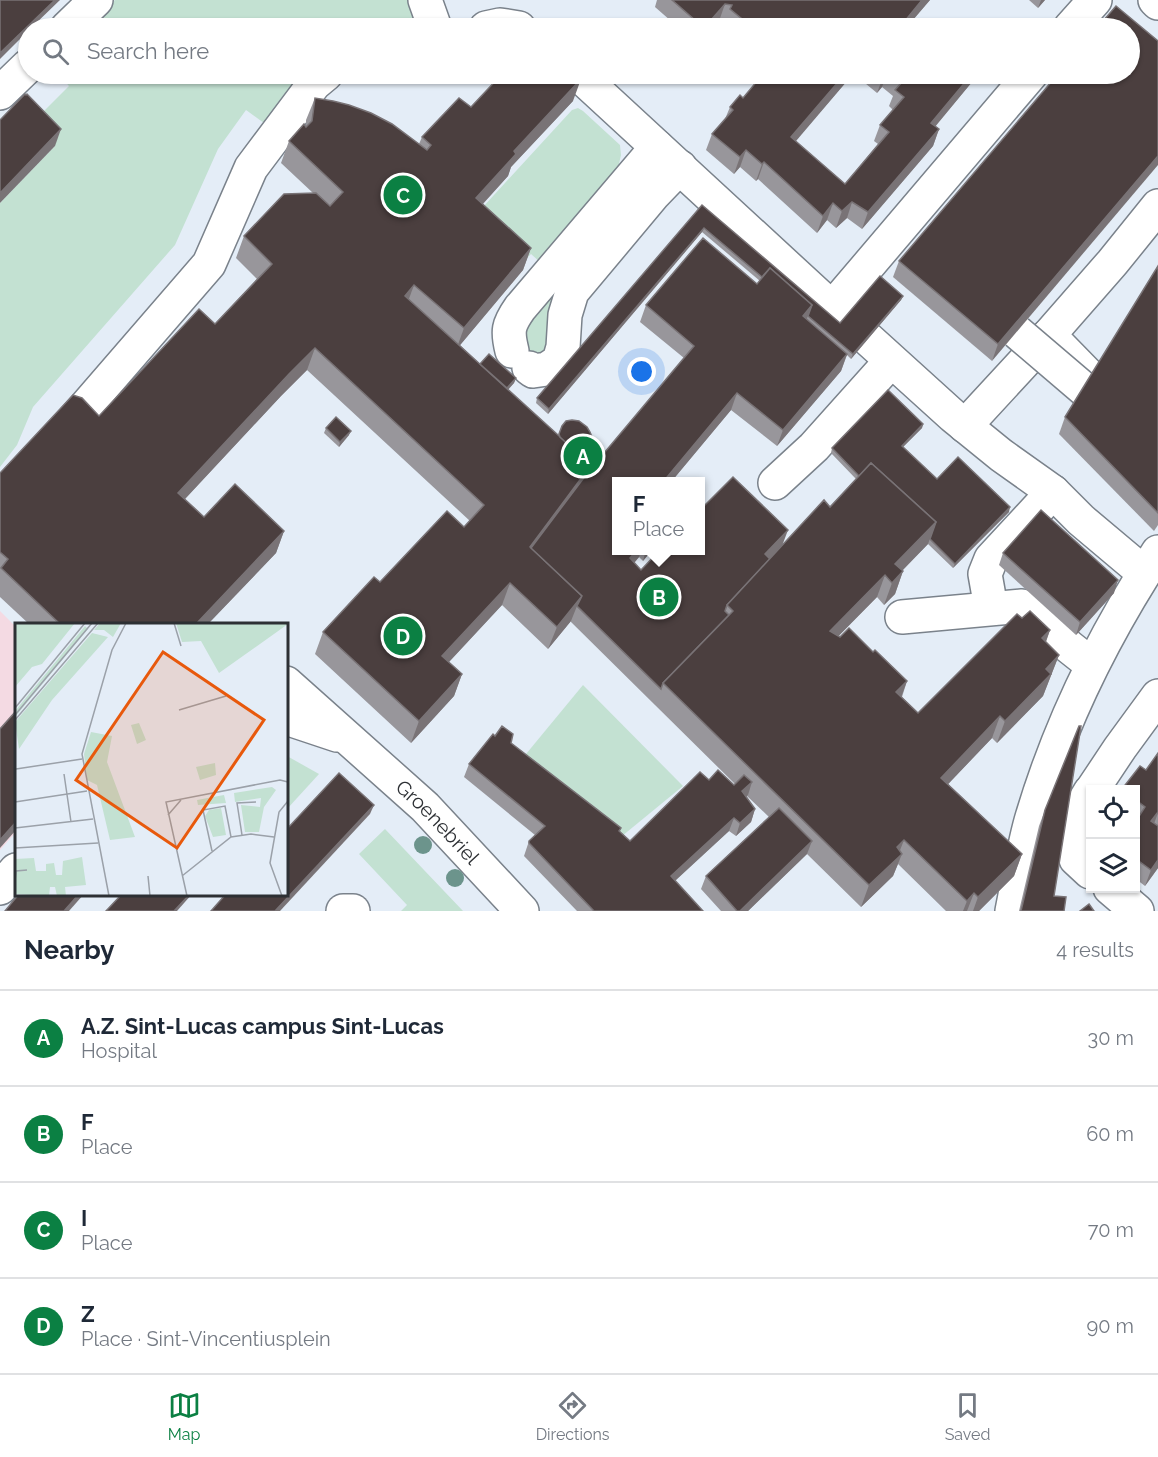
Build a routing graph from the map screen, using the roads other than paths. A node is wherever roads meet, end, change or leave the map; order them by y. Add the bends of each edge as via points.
1 (96, 0) edge
2 (425, 0) edge
3 (1095, 0) edge
4 (77, 18) edge
5 (431, 18) edge
6 (1079, 18) edge
7 (18, 76) edge
8 (314, 84) edge
9 (589, 84) edge
10 (1024, 84) edge
11 (0, 93) edge
12 (668, 157) junction
13 (1158, 206) edge
14 (1006, 322) edge
15 (859, 332) junction
16 (1049, 335) junction
17 (74, 420) edge
18 (965, 426) junction
19 (775, 483) dead end
20 (1053, 492) junction
21 (1151, 563) edge
22 (991, 608) junction
23 (902, 617) dead end
24 (1092, 665) junction
25 (288, 685) edge
26 (1158, 696) edge
27 (288, 719) edge
28 (347, 738) junction
29 (1095, 785) edge
30 (1086, 799) edge
31 (1086, 868) edge
32 (15, 871) edge
33 (0, 888) edge
34 (1116, 893) edge
35 (343, 911) edge
36 (353, 911) edge
37 (522, 911) edge
38 (1012, 911) edge
39 (1137, 911) edge

1 - 4 street
2 - 5 street
3 - 6 street
7 - 11 street
8 - 17 street via 251,168 209,264
9 - 12 street
10 - 15 street
12 - 12 street via 654,194 572,292 559,361 547,369 533,371 521,360 509,337 511,320
12 - 15 street
13 - 16 street
14 - 16 street, bridge via 1088,385
15 - 18 street
15 - 19 street via 814,447
16 - 18 street
18 - 20 street
20 - 21 street via 1081,520
20 - 22 street via 991,559 986,574
21 - 24 street
22 - 23 street
22 - 24 street via 1022,606 1037,614
24 - 38 street via 1064,727 1031,822
25 - 28 street, Groenebriel
26 - 29 street
27 - 28 street
28 - 37 street, Groenebriel via 425,807
30 - 31 street via 1072,826 1076,859
32 - 33 street
34 - 39 street
35 - 36 street

